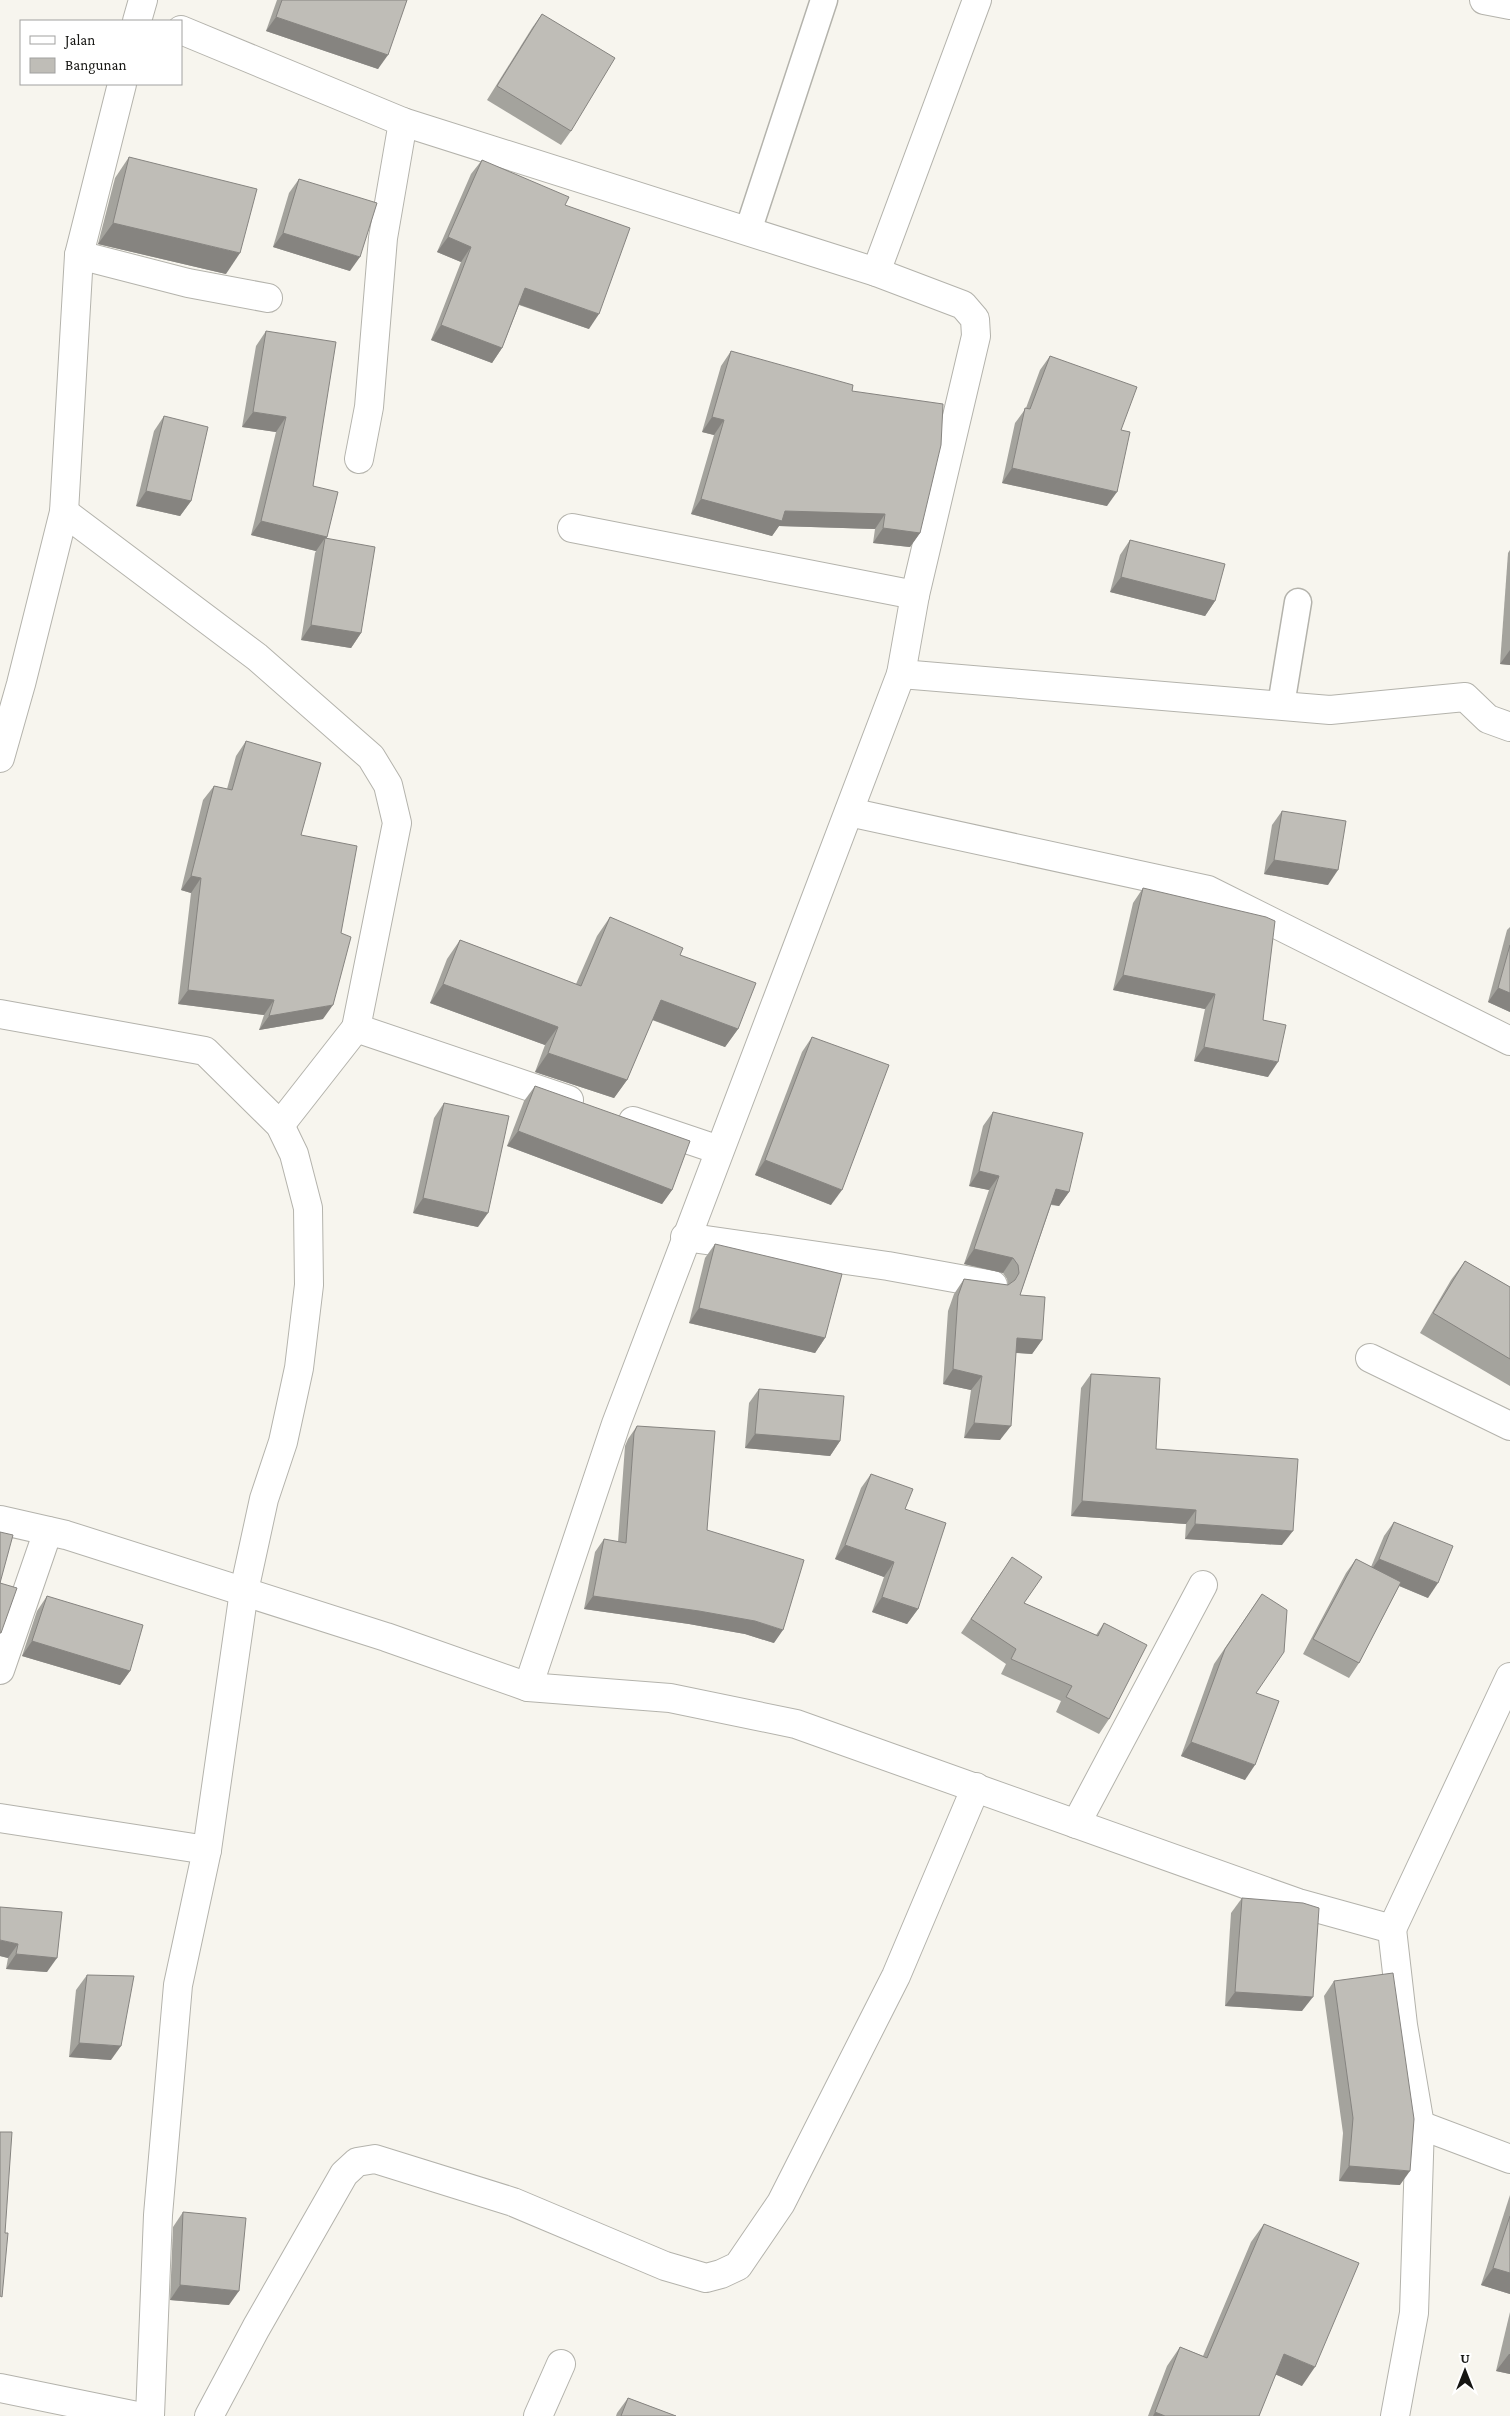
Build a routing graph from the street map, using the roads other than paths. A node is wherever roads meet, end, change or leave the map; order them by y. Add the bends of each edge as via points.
1 (824, 0) edge
2 (977, 0) edge
3 (182, 30) edge
4 (122, 85) edge
5 (403, 122) junction
6 (748, 231) junction
7 (79, 255) junction
8 (876, 272) junction
9 (268, 298) dead end
10 (359, 459) dead end
11 (64, 512) junction
12 (572, 528) dead end
13 (915, 595) junction
14 (1298, 602) dead end
15 (901, 674) junction
16 (1281, 706) junction
17 (1510, 727) edge
18 (0, 758) edge
19 (849, 812) junction
20 (0, 1014) edge
21 (356, 1028) junction
22 (1510, 1041) edge
23 (280, 1125) junction
24 (719, 1150) junction
25 (685, 1238) junction
26 (993, 1285) edge
27 (1370, 1358) dead end
28 (1510, 1426) edge
29 (0, 1520) edge
30 (48, 1530) junction
31 (1203, 1585) dead end
32 (244, 1591) junction
33 (0, 1670) edge
34 (1510, 1677) edge
35 (528, 1687) junction
36 (976, 1787) junction
37 (0, 1818) edge
38 (1076, 1824) junction
39 (207, 1850) junction
40 (1392, 1929) junction
41 (1420, 2125) junction
42 (1510, 2159) edge
43 (561, 2364) dead end
44 (0, 2388) edge
45 (138, 2416) edge
46 (150, 2416) edge
47 (209, 2416) edge
48 (538, 2416) edge
49 (1395, 2416) edge

1 - 6 lane
2 - 8 street
3 - 5 street
4 - 7 street
5 - 6 street
5 - 10 street via 383,238 369,407
6 - 8 street
7 - 9 street via 188,283
7 - 11 street
8 - 13 street via 963,305 975,319 976,336
11 - 18 street
11 - 21 street via 257,657 371,757 388,785 397,823
12 - 13 street
13 - 15 street
14 - 16 lane
15 - 16 street
15 - 19 street
16 - 17 street via 1330,710 1465,697 1488,719
19 - 22 street via 1208,890
19 - 24 street
20 - 23 street via 205,1051
21 - 23 street
21 - 24 street
23 - 32 street via 294,1154 308,1208 309,1285 299,1368 283,1442 264,1499
24 - 25 street
25 - 26 street via 888,1266
25 - 35 street via 616,1424
27 - 28 street
29 - 30 street
30 - 32 street
30 - 33 street
31 - 38 street
32 - 35 street
32 - 39 street
34 - 40 street
35 - 36 street via 670,1698 796,1724
36 - 38 street
36 - 47 street via 896,1976 780,2203 738,2266 706,2278 665,2266 513,2202 375,2159 357,2162 344,2174
37 - 39 street
38 - 40 street via 1298,1903
39 - 46 street via 178,1985 158,2215
40 - 41 street via 1403,2025
41 - 42 street
41 - 49 street via 1414,2313
43 - 48 street
44 - 45 street

